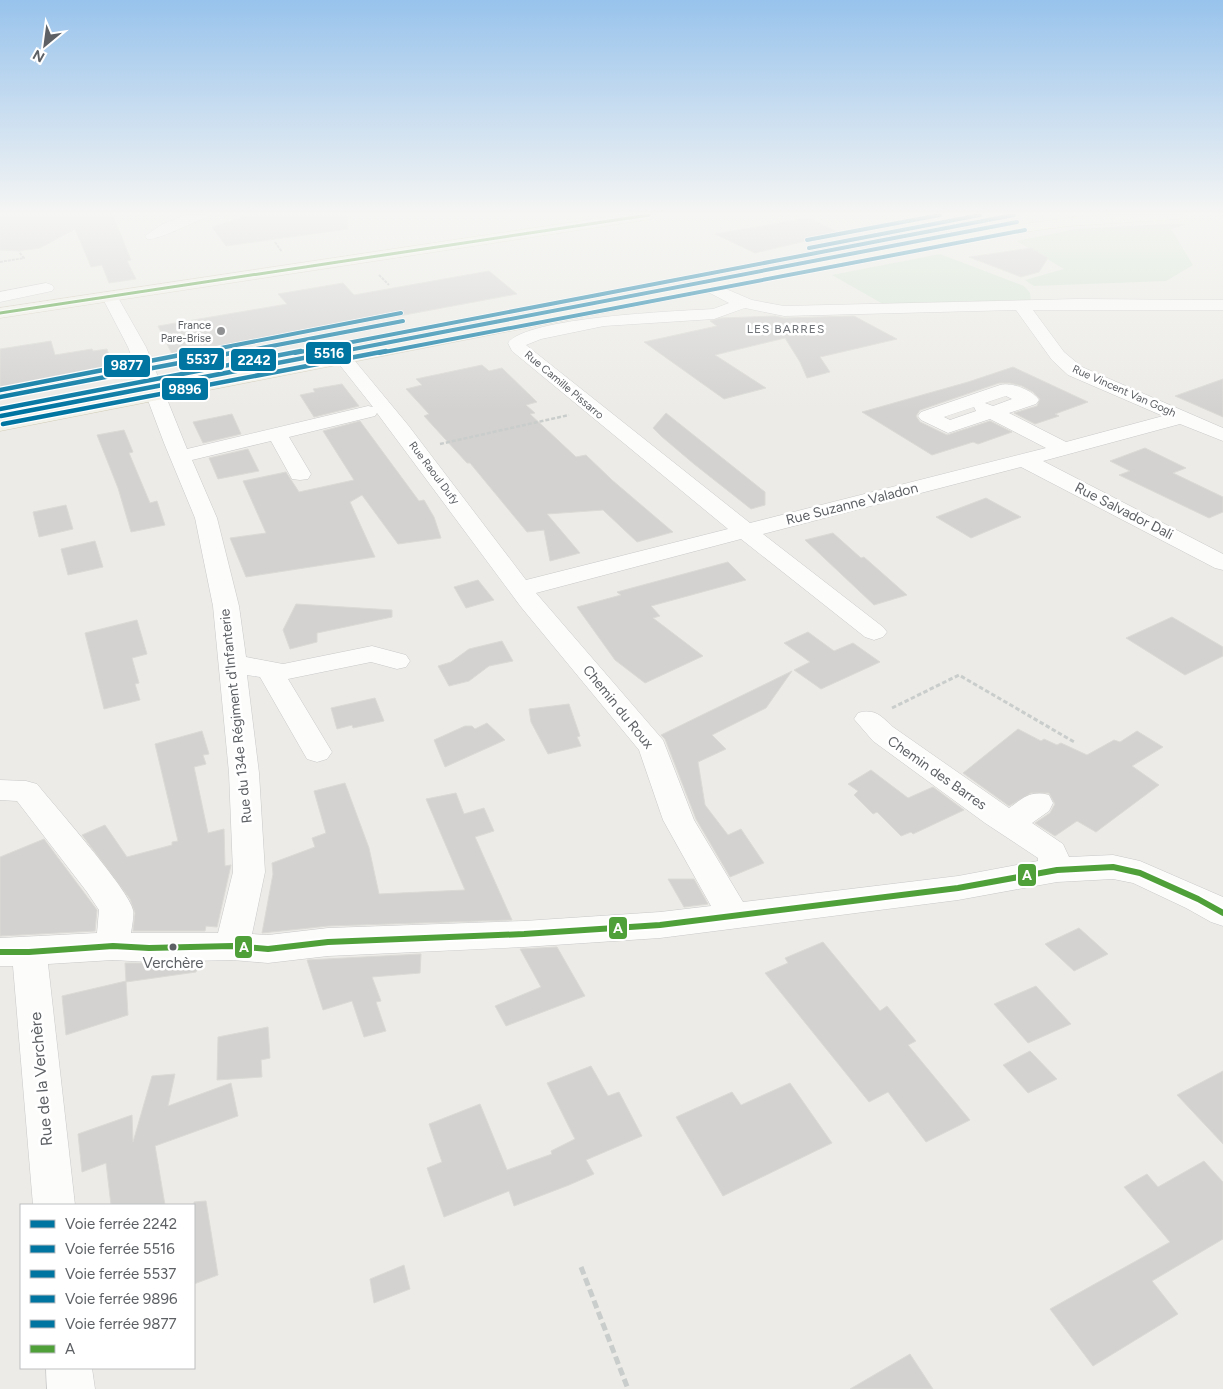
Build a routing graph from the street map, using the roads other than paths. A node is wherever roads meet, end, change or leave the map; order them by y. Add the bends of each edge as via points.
1 (223, 280) edge
2 (755, 280) edge
3 (712, 288) junction
4 (0, 290) edge
5 (0, 297) edge
6 (110, 297) junction
7 (742, 303) junction
8 (1223, 304) edge
9 (1021, 305) junction
10 (0, 313) edge
11 (344, 359) junction
12 (157, 395) junction
13 (971, 401) junction
14 (368, 412) dead end
15 (992, 412) junction
16 (1182, 417) junction
17 (0, 424) edge
18 (1223, 435) edge
19 (282, 442) junction
20 (1064, 449) junction
21 (180, 456) junction
22 (1024, 460) junction
23 (300, 474) dead end
24 (745, 532) junction
25 (1223, 563) edge
26 (521, 589) junction
27 (874, 632) dead end
28 (397, 661) dead end
29 (233, 662) junction
30 (269, 670) junction
31 (868, 719) road end
32 (317, 752) dead end
33 (0, 790) edge
34 (1038, 803) dead end
35 (1009, 824) junction
36 (1058, 870) junction
37 (1223, 914) edge
38 (735, 916) junction
39 (113, 946) junction
40 (232, 946) junction
41 (15, 952) edge
42 (54, 1204) edge
43 (69, 1369) edge
44 (71, 1389) edge

1 - 6 main road
2 - 3 main road
3 - 7 street
3 - 11 main road
4 - 5 street via 32,286 46,288
6 - 10 main road
6 - 12 street, Rue du 134e Régiment d'Infanterie via 137,347
7 - 9 street via 784,311
7 - 24 street, Rue Camille Pissarro via 714,314 604,321 538,334 517,343
8 - 9 street
9 - 16 street, Rue Vincent Van Gogh via 1068,366
11 - 12 main road
11 - 26 street, Rue Raoul Dufy
12 - 17 main road
12 - 21 street, Rue du 134e Régiment d'Infanterie
13 - 15 street
13 - 15 street via 1007,389 1029,400
13 - 15 street via 928,416 948,427
14 - 19 street
15 - 20 street
16 - 18 street, Rue Vincent Van Gogh
16 - 20 street, Rue Suzanne Valadon
19 - 21 street
19 - 23 street
20 - 22 street, Rue Suzanne Valadon
21 - 29 street, Rue du 134e Régiment d'Infanterie via 206,518 226,606
22 - 24 street, Rue Suzanne Valadon
22 - 25 street, Rue Salvador Dali
24 - 26 street, Rue Suzanne Valadon
24 - 27 street
26 - 38 street, Chemin du Roux via 652,747 678,820
28 - 30 street via 372,654 283,672
29 - 30 street
29 - 40 street, Rue du 134e Régiment d'Infanterie via 249,872
30 - 32 street
31 - 35 street, Chemin des Barres via 882,734
33 - 39 street via 26,791 100,883 116,909
34 - 35 street
35 - 36 street, Chemin des Barres via 1052,852
36 - 37 street via 1113,867 1140,872
36 - 38 street via 958,888
38 - 40 street via 660,925 524,934 328,942 268,949
39 - 40 street
39 - 41 street
41 - 42 street, Rue de la Verchère
43 - 44 street

